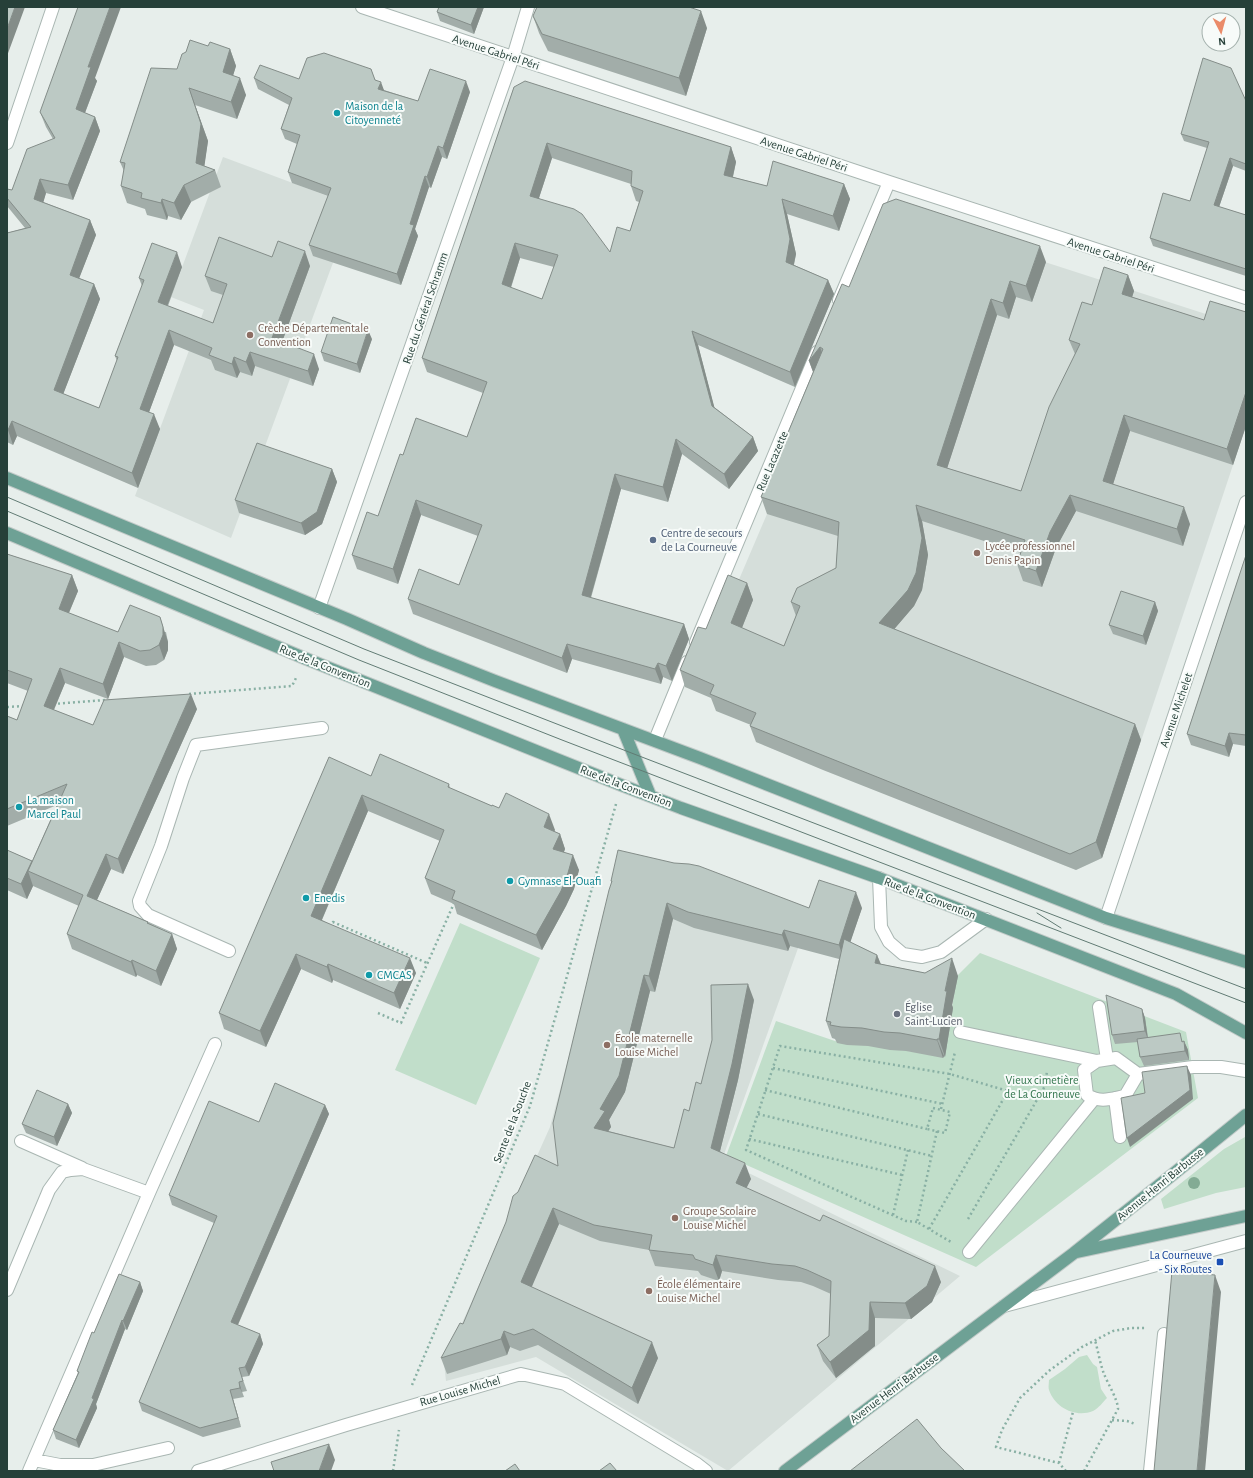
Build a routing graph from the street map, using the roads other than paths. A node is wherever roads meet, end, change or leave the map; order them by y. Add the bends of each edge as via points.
1 (53, 7) edge
2 (362, 7) edge
3 (528, 7) edge
4 (513, 57) junction
5 (7, 143) edge
6 (889, 182) junction
7 (1246, 298) edge
8 (835, 310) edge
9 (823, 340) edge
10 (7, 478) edge
11 (1246, 502) edge
12 (7, 533) edge
13 (319, 608) junction
14 (322, 728) dead end
15 (623, 729) junction
16 (655, 740) junction
17 (650, 795) junction
18 (879, 878) junction
19 (1106, 918) junction
20 (986, 919) junction
21 (229, 951) dead end
22 (1246, 962) edge
23 (1099, 1007) dead end
24 (960, 1032) road end
25 (1246, 1033) edge
26 (215, 1044) dead end
27 (1102, 1060) junction
28 (1246, 1071) edge
29 (1138, 1074) junction
30 (1115, 1098) junction
31 (1094, 1099) junction
32 (1246, 1115) edge
33 (1120, 1137) dead end
34 (21, 1142) dead end
35 (83, 1169) junction
36 (149, 1193) junction
37 (1246, 1216) edge
38 (1246, 1241) edge
39 (969, 1252) road end
40 (1074, 1253) junction
41 (7, 1290) edge
42 (1004, 1306) junction
43 (1164, 1334) road end
44 (168, 1448) dead end
45 (32, 1465) edge
46 (198, 1471) edge
47 (706, 1471) edge
48 (785, 1471) edge
49 (1150, 1471) edge

1 - 5 street
2 - 4 street, Avenue Gabriel Péri
3 - 4 street, Rue du Général Schramm
4 - 6 street, Avenue Gabriel Péri
4 - 13 street, Rue du Général Schramm
6 - 7 street, Avenue Gabriel Péri
6 - 8 street
9 - 16 street, Rue Lacazette
10 - 13 main road
11 - 19 street, Avenue Michelet
12 - 17 main road, Rue de la Convention via 304,658
13 - 15 main road via 424,653
14 - 21 street via 196,745 139,901 148,915
15 - 16 main road
15 - 17 main road
16 - 19 main road
17 - 18 main road, Rue de la Convention
18 - 20 main road, Rue de la Convention
18 - 20 street via 880,927 889,942 903,954 922,957 941,952
19 - 22 main road
20 - 25 main road, Rue de la Convention via 1176,994
23 - 27 street
24 - 27 street
26 - 36 street
27 - 29 street via 1116,1058
27 - 31 street via 1084,1070 1087,1095
28 - 29 street via 1221,1067 1193,1067
29 - 30 street via 1125,1096
30 - 31 street via 1102,1101
30 - 33 street
31 - 39 street
32 - 40 main road, Avenue Henri Barbusse
34 - 35 street
35 - 36 street
35 - 41 street via 62,1172 49,1190
36 - 45 street
37 - 40 main road, Avenue Henri Barbusse
38 - 42 street, Avenue Henri Barbusse
40 - 42 main road, Avenue Henri Barbusse
42 - 48 main road, Avenue Henri Barbusse
43 - 49 street
44 - 45 street via 93,1465
46 - 47 street, Rue Louise Michel via 521,1374 565,1384

